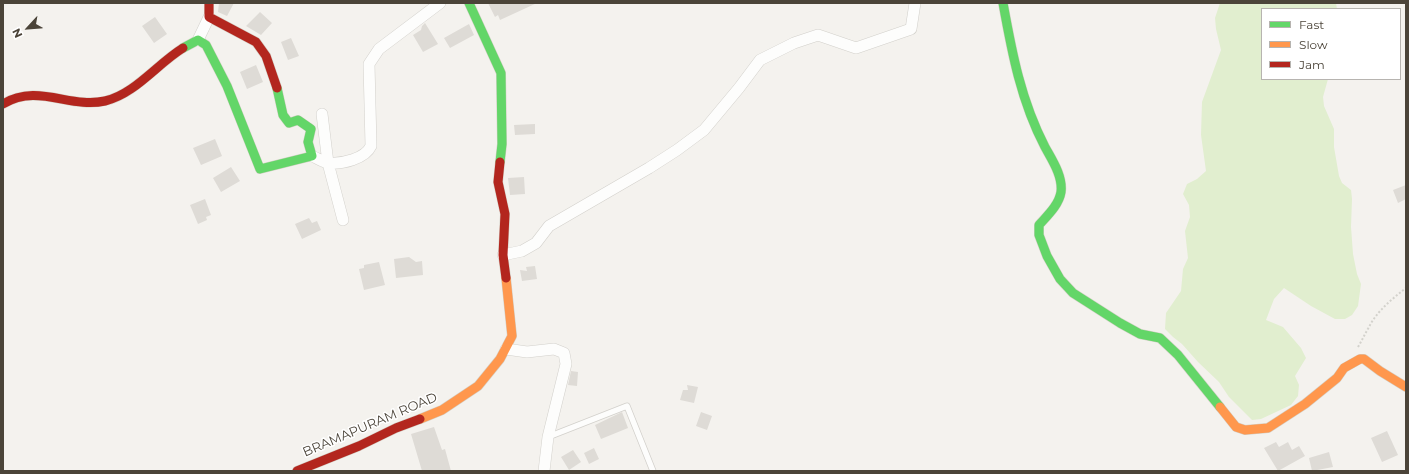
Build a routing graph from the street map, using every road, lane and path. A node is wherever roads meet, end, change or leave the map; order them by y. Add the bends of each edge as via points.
1 (209, 3) edge
2 (440, 3) edge
3 (469, 3) edge
4 (915, 3) edge
5 (1002, 3) edge
6 (209, 17) junction
7 (198, 40) junction
8 (3, 104) edge
9 (322, 114) dead end
10 (312, 156) junction
11 (328, 163) junction
12 (343, 220) dead end
13 (503, 255) junction
14 (1406, 288) edge
15 (506, 349) junction
16 (1356, 350) dead end
17 (1406, 387) edge
18 (548, 437) junction
19 (297, 471) edge
20 (544, 471) edge
21 (653, 471) edge

1 - 6 street
2 - 11 street via 379,49 369,64 369,151 358,158
3 - 13 street, BRAMAPURAM ROAD via 501,73 502,144 498,182 505,214
4 - 13 street via 911,29 856,48 818,35 794,43 760,60 704,130 649,168 549,226 536,243 522,251
5 - 17 street via 1014,63 1025,100 1060,184 1059,200 1040,225 1040,234 1047,256 1060,278 1073,293 1140,334 1160,338 1178,354 1236,427 1245,430 1268,428 1305,404 1337,378 1344,368 1360,359 1364,359
6 - 7 street
6 - 10 street via 256,42 266,56 283,116 289,122 298,120 311,129 308,142
7 - 8 street via 119,95 105,101 20,96
7 - 10 street via 206,45 227,86 260,169
9 - 11 street
10 - 11 street
11 - 12 street
13 - 15 street, BRAMAPURAM ROAD via 512,336
14 - 16 path via 1384,307 1368,327
15 - 18 street via 527,352 554,349 564,353 566,364
15 - 19 street, BRAMAPURAM ROAD via 478,386 442,410
18 - 20 street
18 - 21 lane via 627,406

